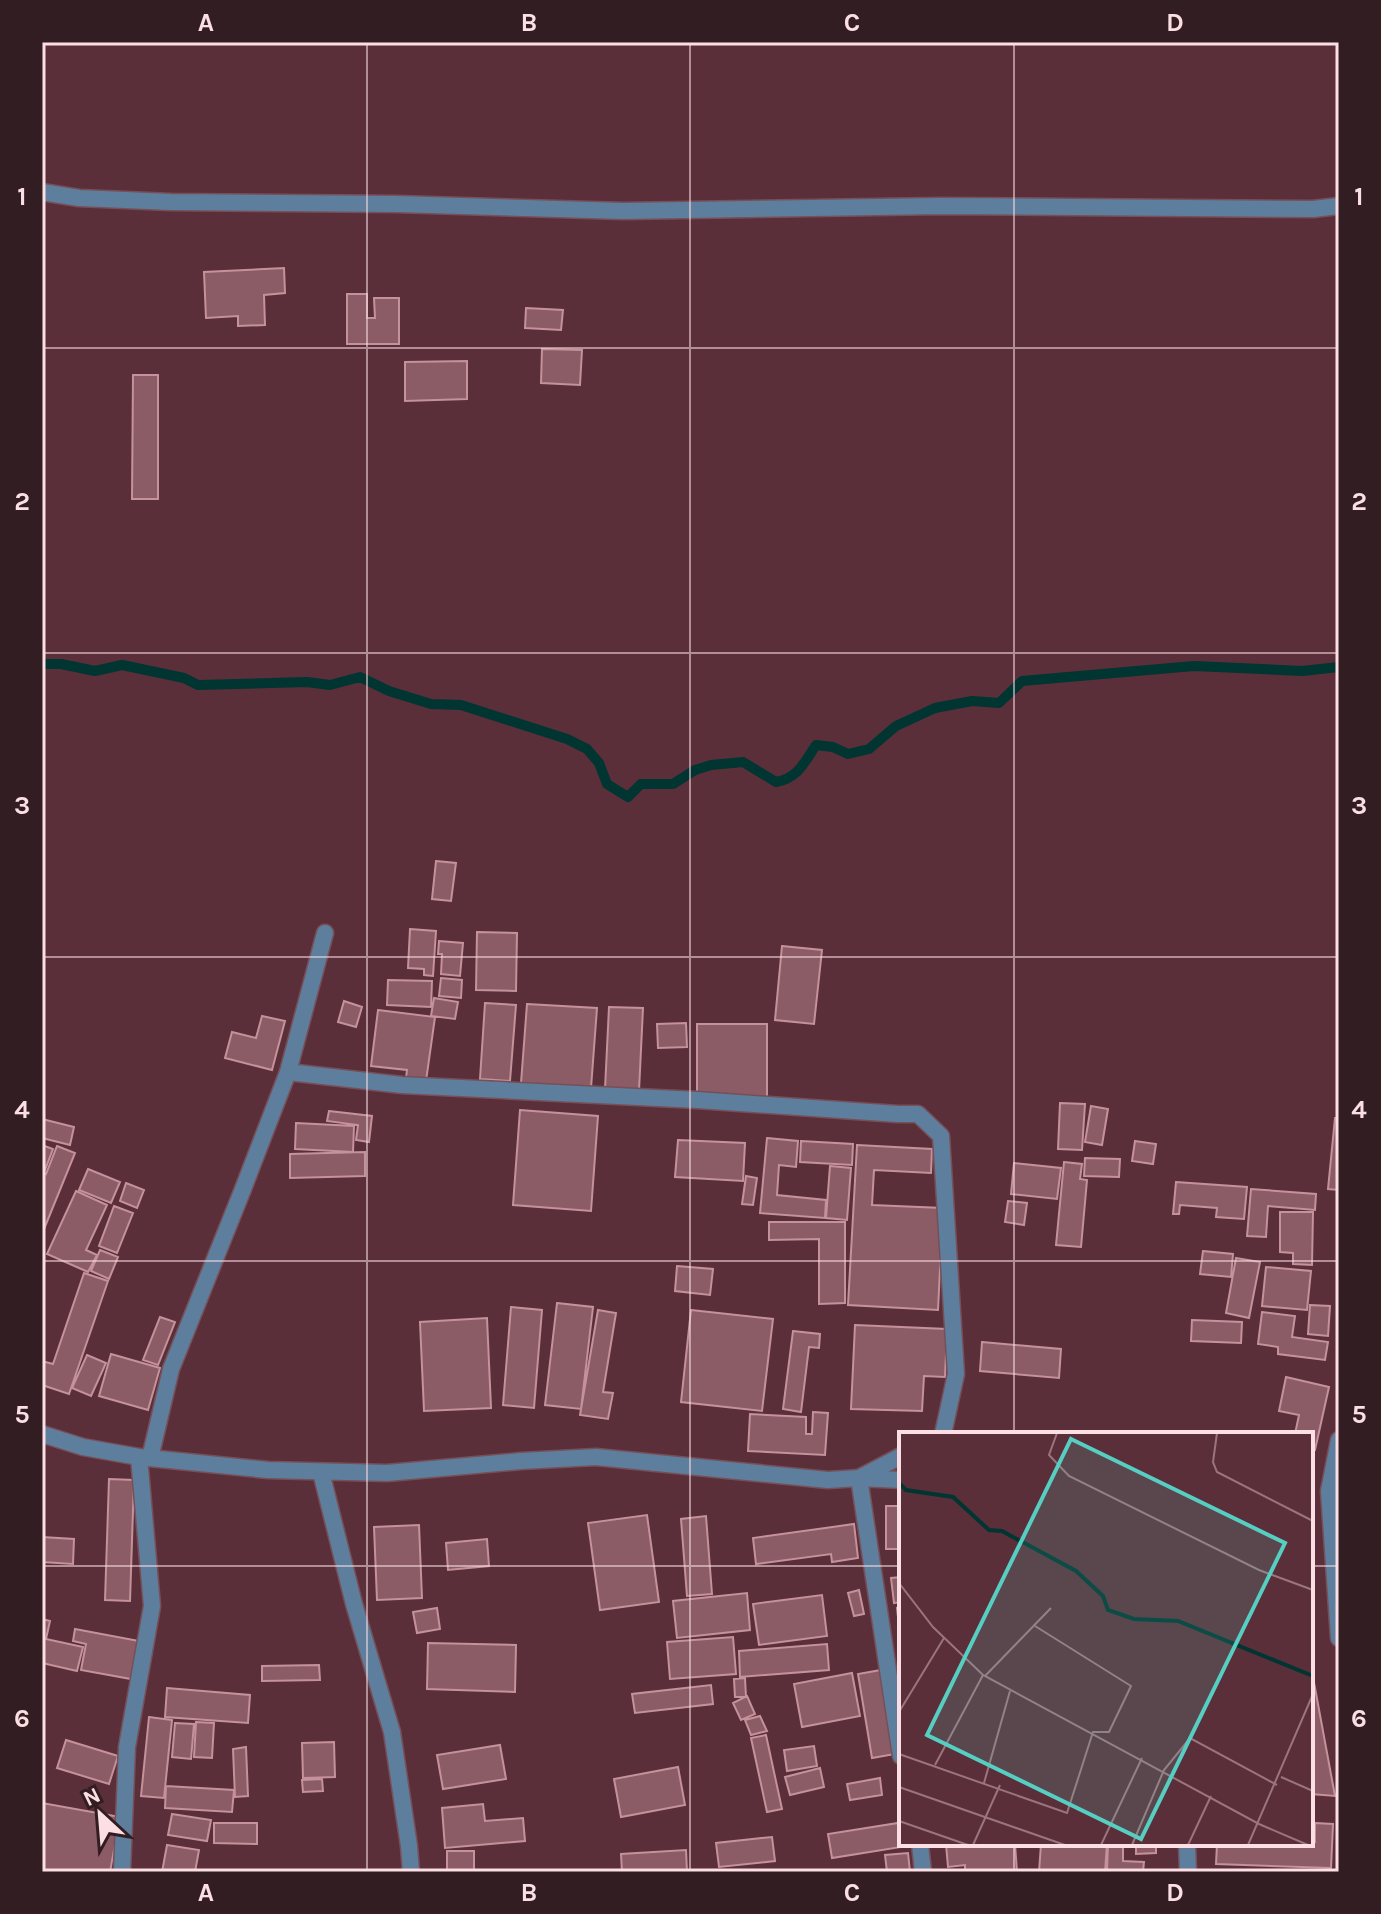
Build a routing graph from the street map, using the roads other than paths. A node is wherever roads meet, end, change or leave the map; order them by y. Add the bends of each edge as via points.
1 (42, 192) edge
2 (1339, 206) edge
3 (325, 933) dead end
4 (288, 1072) junction
5 (943, 1432) edge
6 (42, 1434) edge
7 (1339, 1440) edge
8 (899, 1457) edge
9 (144, 1458) junction
10 (321, 1472) junction
11 (859, 1478) junction
12 (899, 1480) edge
13 (1313, 1490) edge
14 (1334, 1491) edge
15 (1339, 1638) edge
16 (899, 1743) edge
17 (920, 1846) edge
18 (1187, 1846) edge
19 (122, 1872) edge
20 (411, 1872) edge
21 (923, 1872) edge
22 (1188, 1872) edge

1 - 2 street via 171,202 623,211
3 - 4 street
4 - 5 street via 402,1085 918,1114 941,1136 956,1374
4 - 9 street via 171,1369
6 - 9 street
7 - 14 street
8 - 11 street
9 - 10 street
9 - 19 street via 152,1606 127,1747
10 - 11 street via 387,1473 596,1457 828,1480
10 - 20 street via 392,1732
11 - 12 street
11 - 16 street
13 - 14 street
14 - 15 street
17 - 21 street
18 - 22 street

